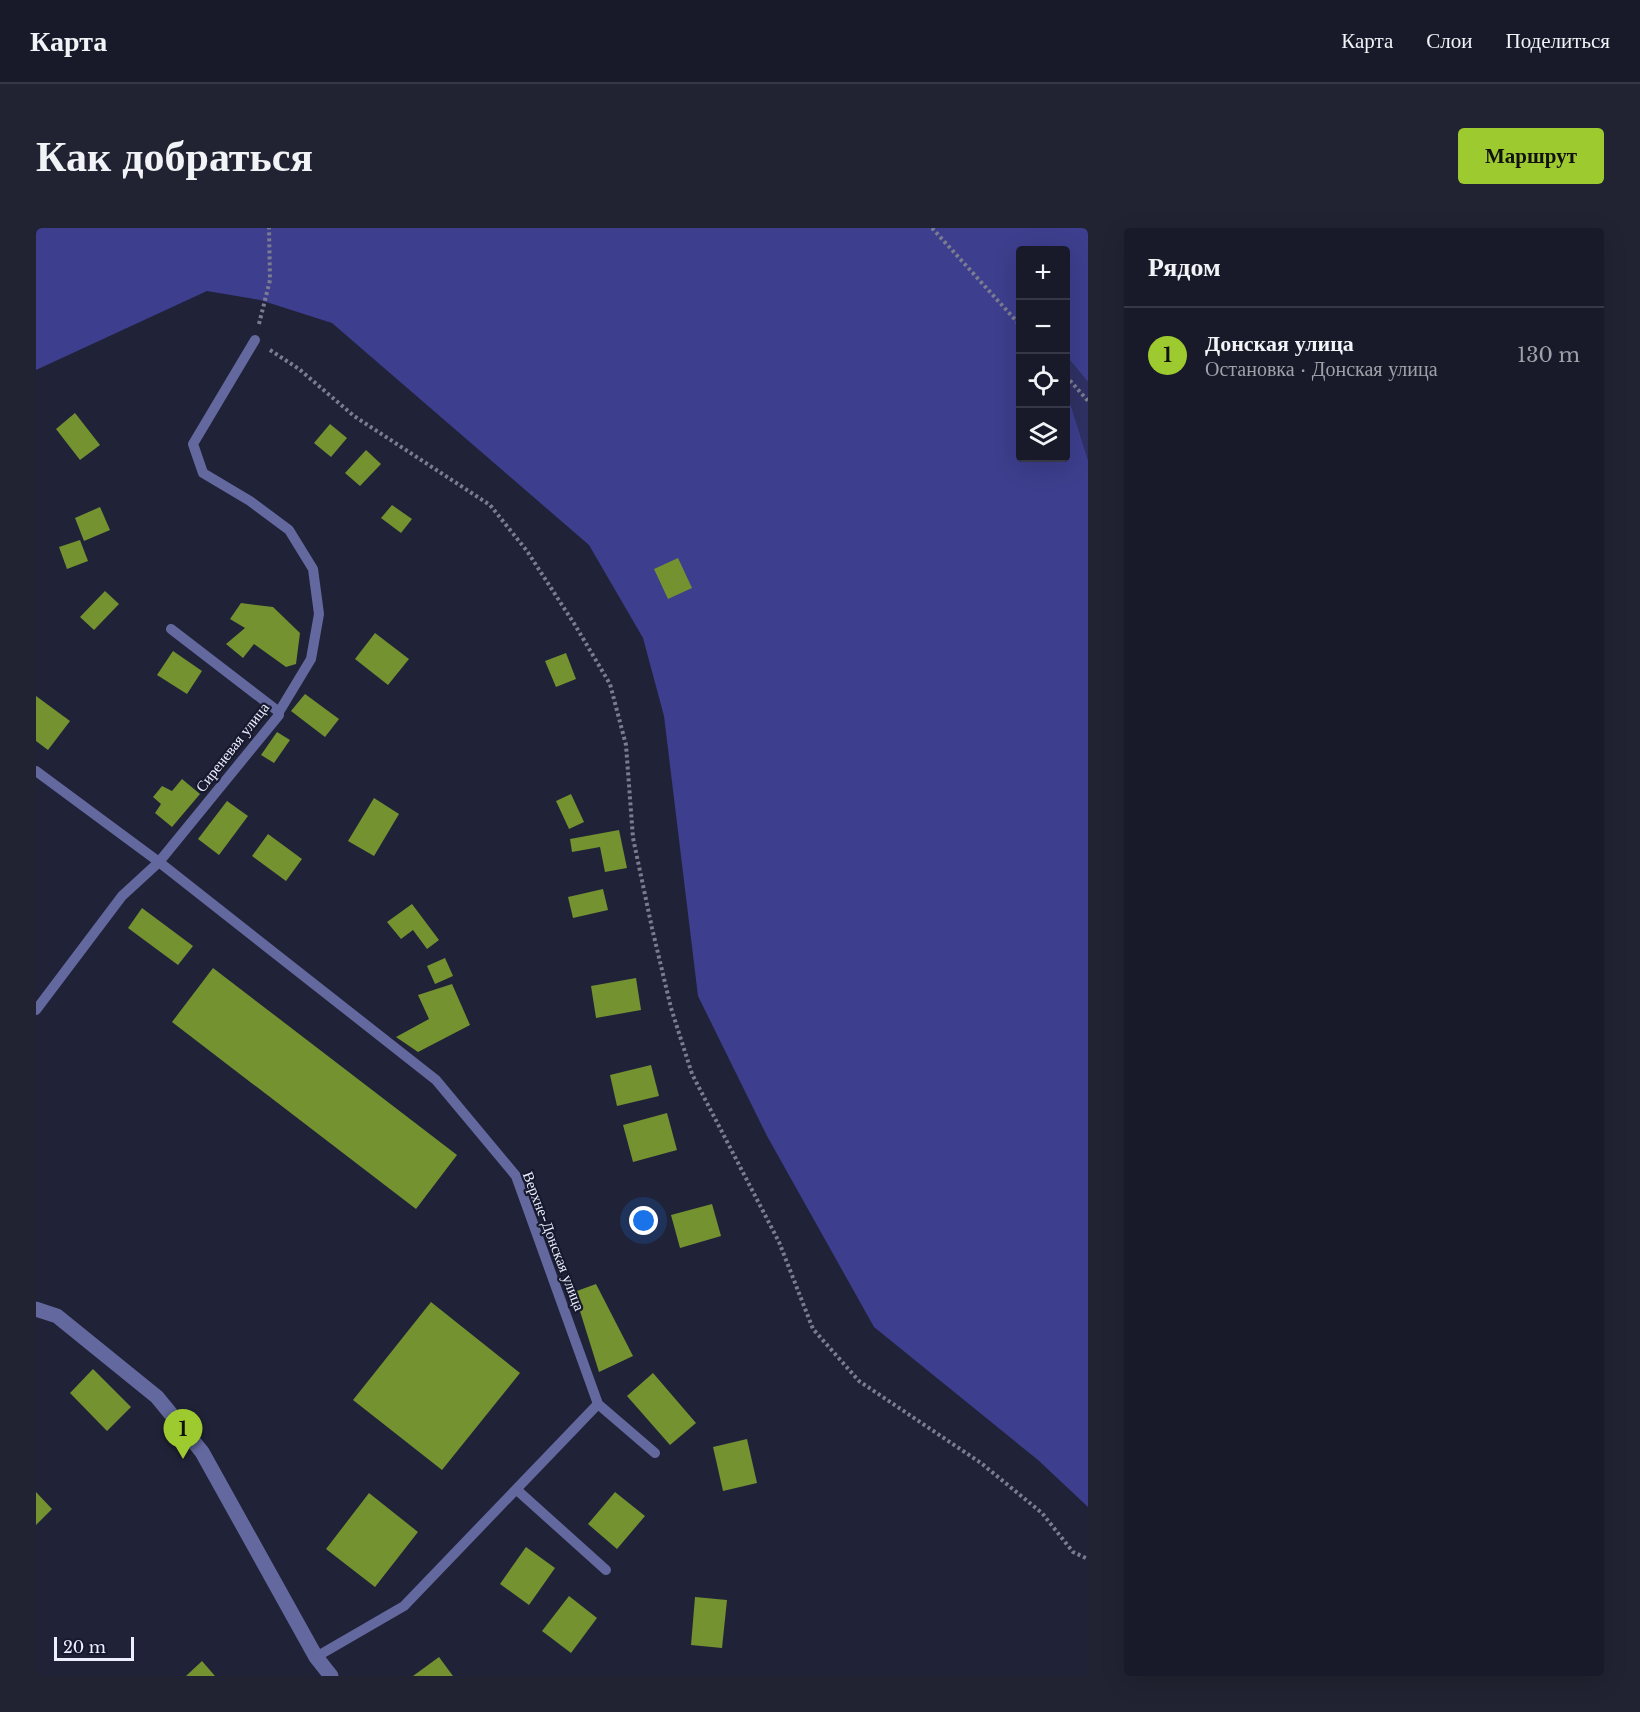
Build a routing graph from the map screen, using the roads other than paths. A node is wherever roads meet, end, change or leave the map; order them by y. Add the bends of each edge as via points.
1 (255, 340) road end
2 (171, 629) dead end
3 (279, 712) junction
4 (36, 771) edge
5 (159, 862) junction
6 (36, 1010) edge
7 (36, 1309) edge
8 (598, 1404) junction
9 (654, 1453) dead end
10 (517, 1490) junction
11 (606, 1570) dead end
12 (316, 1656) junction
13 (331, 1676) edge

1 - 3 lane, Сиреневая улица via 193,444 203,473 289,530 313,569 319,614 311,659
2 - 3 lane
3 - 5 lane, Сиреневая улица
4 - 5 lane, Верхне-Донская улица
5 - 6 lane, Сиреневая улица via 122,896
5 - 8 lane, Верхне-Донская улица via 436,1080 516,1176
7 - 12 street via 57,1316 157,1396 202,1452
8 - 9 lane
8 - 10 lane
10 - 11 lane
10 - 12 lane via 404,1606
12 - 13 street

